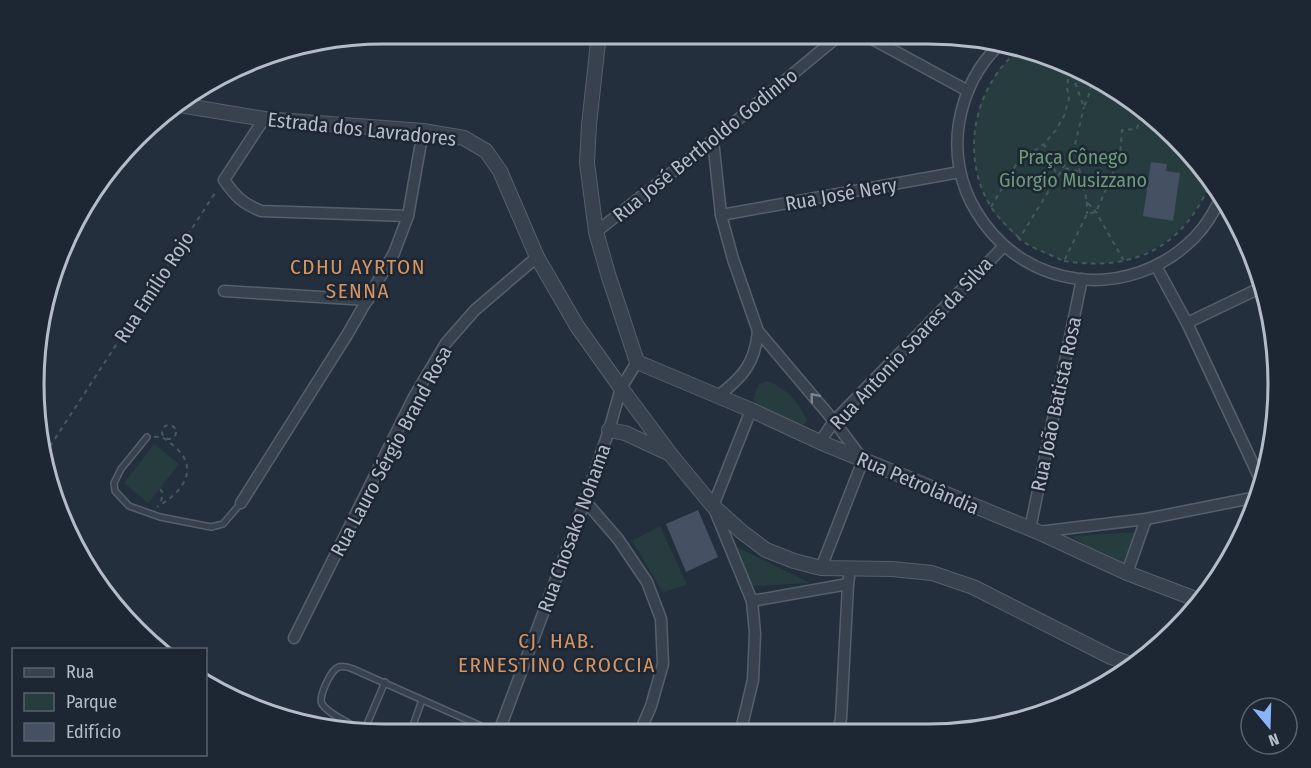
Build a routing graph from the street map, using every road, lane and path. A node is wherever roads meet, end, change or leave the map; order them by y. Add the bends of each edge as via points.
1 (598, 44) edge
2 (829, 44) edge
3 (881, 44) edge
4 (994, 50) edge
5 (1014, 55) edge
6 (1068, 74) edge
7 (1072, 76) edge
8 (1091, 86) edge
9 (968, 91) junction
10 (188, 106) edge
11 (1084, 107) junction
12 (1139, 118) edge
13 (264, 119) junction
14 (423, 131) junction
15 (713, 140) junction
16 (1044, 144) junction
17 (1074, 149) junction
18 (1064, 168) junction
19 (960, 172) junction
20 (1080, 172) junction
21 (1058, 176) junction
22 (224, 180) junction
23 (1207, 190) edge
24 (1087, 202) junction
25 (1217, 206) edge
26 (991, 207) junction
27 (1096, 212) junction
28 (1088, 214) junction
29 (721, 215) junction
30 (408, 216) junction
31 (596, 232) junction
32 (1019, 239) junction
33 (1004, 246) junction
34 (537, 256) junction
35 (1064, 261) junction
36 (1124, 261) junction
37 (1156, 266) junction
38 (1060, 276) junction
39 (1082, 279) junction
40 (224, 291) dead end
41 (1254, 291) edge
42 (368, 300) junction
43 (1187, 323) junction
44 (758, 332) junction
45 (637, 362) junction
46 (621, 388) junction
47 (718, 396) junction
48 (751, 410) junction
49 (834, 421) junction
50 (609, 430) junction
51 (164, 438) junction
52 (148, 439) joint
53 (820, 442) junction
54 (49, 447) edge
55 (671, 454) junction
56 (863, 460) junction
57 (1256, 471) edge
58 (160, 489) dead end
59 (1247, 499) edge
60 (585, 501) junction
61 (241, 503) joint
62 (160, 505) junction
63 (713, 506) junction
64 (160, 511) dead end
65 (1146, 519) junction
66 (1034, 531) junction
67 (821, 568) junction
68 (1127, 573) junction
69 (849, 577) junction
70 (1192, 598) edge
71 (752, 601) junction
72 (294, 638) dead end
73 (1123, 662) edge
74 (385, 682) junction
75 (422, 700) junction
76 (350, 723) edge
77 (367, 724) edge
78 (414, 724) edge
79 (476, 724) edge
80 (503, 724) edge
81 (643, 724) edge
82 (742, 724) edge
83 (840, 724) edge

1 - 31 street via 587,163
2 - 15 street, Rua José Bertholdo Godinho
3 - 9 street
4 - 9 street
5 - 26 path via 990,82 977,117 974,154
6 - 16 path via 1069,99 1064,116
7 - 11 path
8 - 11 path
9 - 19 street via 958,131
10 - 13 street, Estrada dos Lavradores
11 - 17 path
12 - 27 path via 1137,129 1122,130 1120,157
13 - 14 street, Estrada dos Lavradores
13 - 22 street
14 - 30 street
14 - 34 street, Estrada dos Lavradores via 464,138 486,151 500,171
15 - 29 street
15 - 31 street, Rua José Bertholdo Godinho
16 - 21 path
16 - 26 path via 1017,163
17 - 18 path
17 - 20 path
18 - 20 path
18 - 21 path
19 - 29 street, Rua José Nery
19 - 33 street via 976,212
20 - 24 path
21 - 32 path
22 - 30 street via 244,204 261,211
22 - 54 path, Rua Emílio Rojo
23 - 36 path via 1184,227 1154,250
24 - 27 path
24 - 28 path
25 - 37 street via 1196,237
26 - 32 path
27 - 28 path
27 - 36 path
28 - 35 path
29 - 44 street
30 - 42 street via 394,253
31 - 45 street
32 - 35 path
33 - 38 street via 1021,259
33 - 49 street, Rua Antonio Soares da Silva
34 - 46 street, Estrada dos Lavradores via 577,326
34 - 72 street, Rua Lauro Sérgio Brand Rosa via 475,310 446,343
35 - 36 path via 1101,265
35 - 38 path
37 - 39 street via 1132,275
37 - 43 street
38 - 39 street
39 - 66 street, Rua João Batista Rosa
40 - 42 street
41 - 43 street
42 - 61 street
43 - 57 street
44 - 47 street via 751,364
49 -> 44 street
45 - 46 street, Rua Chosako Nohama
45 - 47 street, Rua Petrolândia
46 - 50 street, Rua Chosako Nohama
46 - 55 street, Estrada dos Lavradores
47 - 48 street, Rua Petrolândia
48 - 53 street, Rua Petrolândia
48 - 63 street
49 - 53 street, Rua Antonio Soares da Silva
49 - 56 street
50 - 55 street
50 - 60 street, Rua Chosako Nohama
51 - 51 path via 175,437 175,428 164,427
51 - 52 path
51 - 62 path via 183,454 188,464 178,491
52 - 61 lane via 121,469 114,483 115,491 129,506 160,518 212,527 223,524
53 - 56 street, Rua Petrolândia
55 - 63 street, Estrada dos Lavradores
56 - 66 street, Rua Petrolândia
56 - 67 street
58 - 62 path
59 - 65 street
60 - 80 street, Rua Chosako Nohama
60 - 81 street via 648,582 661,619 663,664
62 - 64 path via 153,509
63 - 67 street, Estrada dos Lavradores via 766,550
63 - 71 street
65 - 66 street
65 - 68 street
66 - 68 street, Rua Petrolândia
67 - 69 street, Estrada dos Lavradores
68 - 70 street, Rua Petrolândia
69 - 71 street
69 - 73 street, Estrada dos Lavradores via 892,569 932,573 973,587
69 - 83 street
71 - 82 street via 753,680
74 - 75 lane
74 - 76 lane via 346,667 332,671 320,698 322,704
74 - 77 lane
75 - 78 lane
75 - 79 lane

